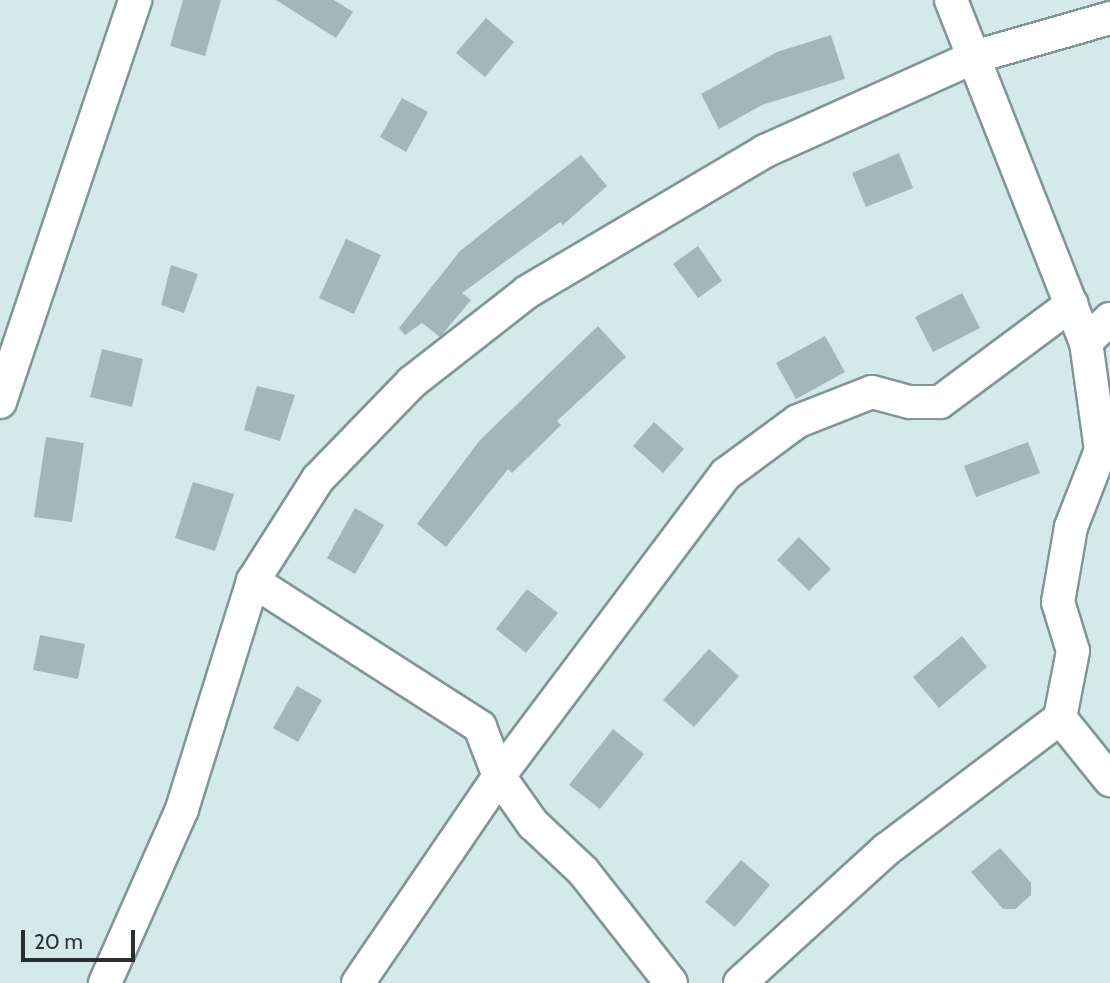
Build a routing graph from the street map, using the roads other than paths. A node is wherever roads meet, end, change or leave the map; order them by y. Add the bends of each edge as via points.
1 (135, 0) edge
2 (951, 0) edge
3 (1110, 18) edge
4 (974, 57) junction
5 (1072, 304) junction
6 (1110, 319) edge
7 (1086, 342) junction
8 (0, 402) edge
9 (253, 581) junction
10 (1060, 718) junction
11 (499, 776) junction
12 (1110, 780) edge
13 (105, 983) edge
14 (358, 983) edge
15 (671, 983) edge
16 (740, 983) edge

1 - 8 street
2 - 4 street
3 - 4 street
4 - 5 street
4 - 9 street via 765,151 527,292 412,382 318,479
5 - 7 street
5 - 11 street via 940,402 910,402 872,392 798,421 726,474
6 - 7 street
7 - 10 street via 1101,450 1071,527 1058,602 1073,651
9 - 11 street via 480,727
9 - 13 street via 182,808
10 - 12 street
10 - 16 street via 887,849
11 - 14 street
11 - 15 street via 533,824 583,871

